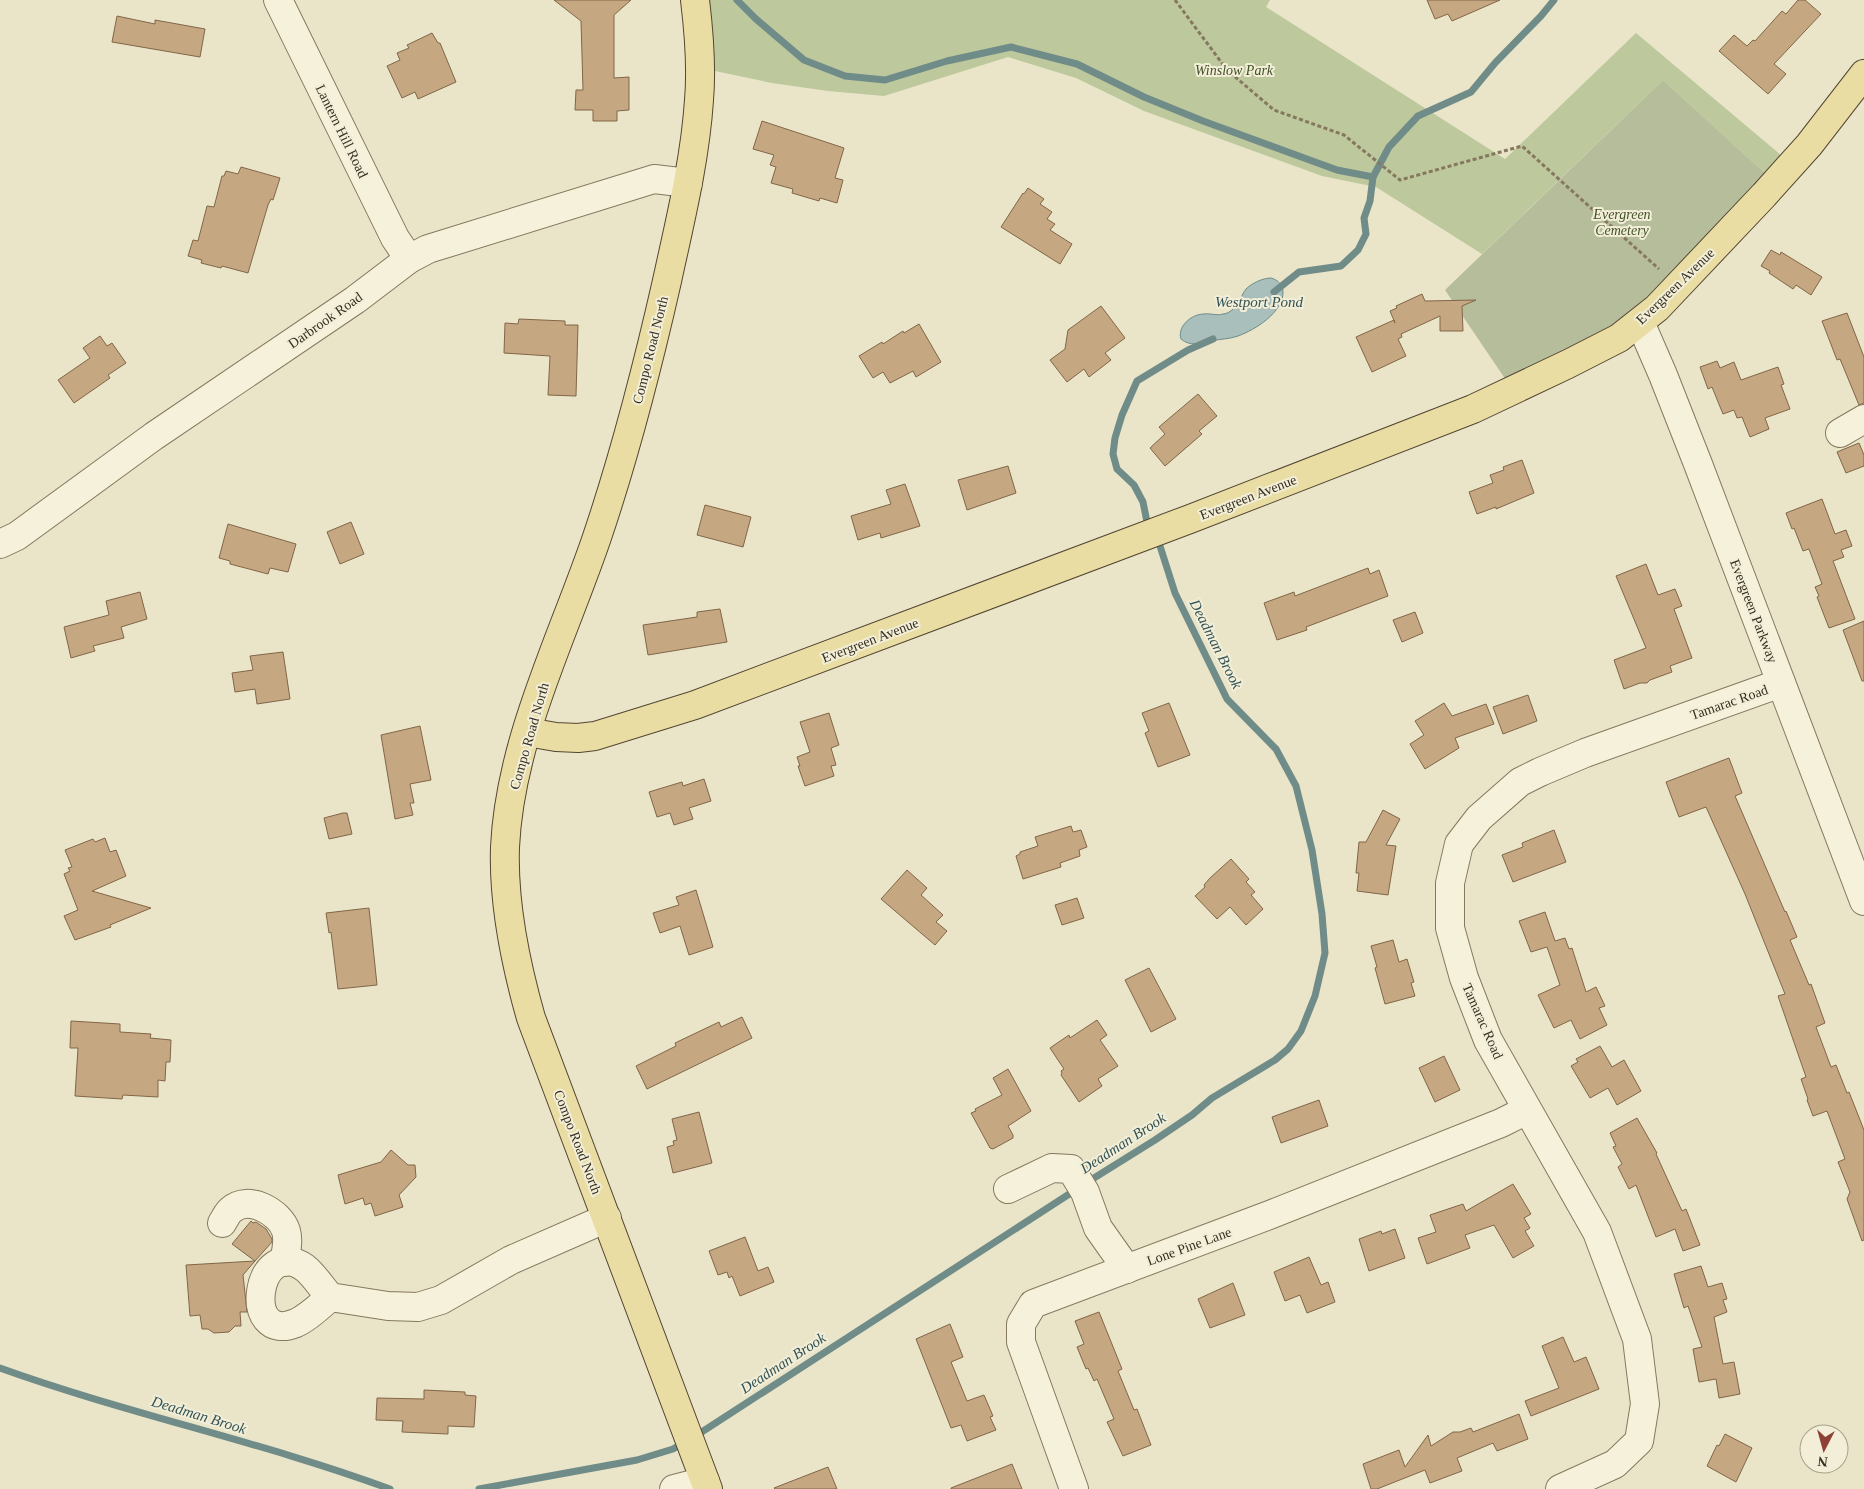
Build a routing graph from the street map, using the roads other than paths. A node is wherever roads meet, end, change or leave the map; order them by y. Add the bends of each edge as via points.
1 (278, 0) edge
2 (695, 0) edge
3 (1864, 78) edge
4 (688, 183) junction
5 (409, 259) junction
6 (1640, 322) junction
7 (1864, 419) edge
8 (1840, 433) dead end
9 (0, 544) edge
10 (1782, 683) junction
11 (527, 732) junction
12 (1864, 901) edge
13 (1526, 1110) junction
14 (1008, 1189) dead end
15 (607, 1218) junction
16 (222, 1223) dead end
17 (284, 1262) junction
18 (1127, 1268) junction
19 (330, 1297) junction
20 (706, 1485) edge
21 (674, 1489) edge
22 (1074, 1489) edge
23 (1560, 1489) edge

1 - 5 street, Lantern Hill Road via 395,238
2 - 4 main road, Compo Road North via 700,85
3 - 6 main road, Evergreen Avenue via 1809,145 1678,286
4 - 5 street, Darbrook Road via 654,178 428,249
4 - 11 main road, Compo Road North via 658,320 622,459
5 - 9 street, Darbrook Road via 347,306 154,436 17,536
6 - 10 street, Evergreen Parkway via 1667,383
6 - 11 main road, Evergreen Avenue via 1619,338 1473,409 741,689 595,736 556,737
7 - 8 street
10 - 12 street, Evergreen Parkway
10 - 13 street, Tamarac Road via 1540,772 1520,782 1479,818 1459,844 1450,883 1450,928 1464,978 1488,1040
11 - 15 main road, Compo Road North via 516,770 505,847 512,939 531,1018
13 - 18 street, Lone Pine Lane via 1501,1124
13 - 23 street, Tamarac Road via 1597,1232 1637,1339 1645,1404 1639,1441 1615,1464
14 - 18 street via 1052,1168 1071,1169 1082,1185 1098,1228
15 - 19 street via 511,1260 440,1300 418,1307
15 - 20 main road, Compo Road North
16 - 17 street via 232,1209 241,1205 262,1206 286,1229 288,1238
17 - 19 street via 305,1268
17 - 19 street via 268,1270 262,1282 260,1296 266,1320 285,1326 297,1322
18 - 22 street, Lone Pine Lane via 1032,1304 1021,1324 1021,1342
20 - 21 street

